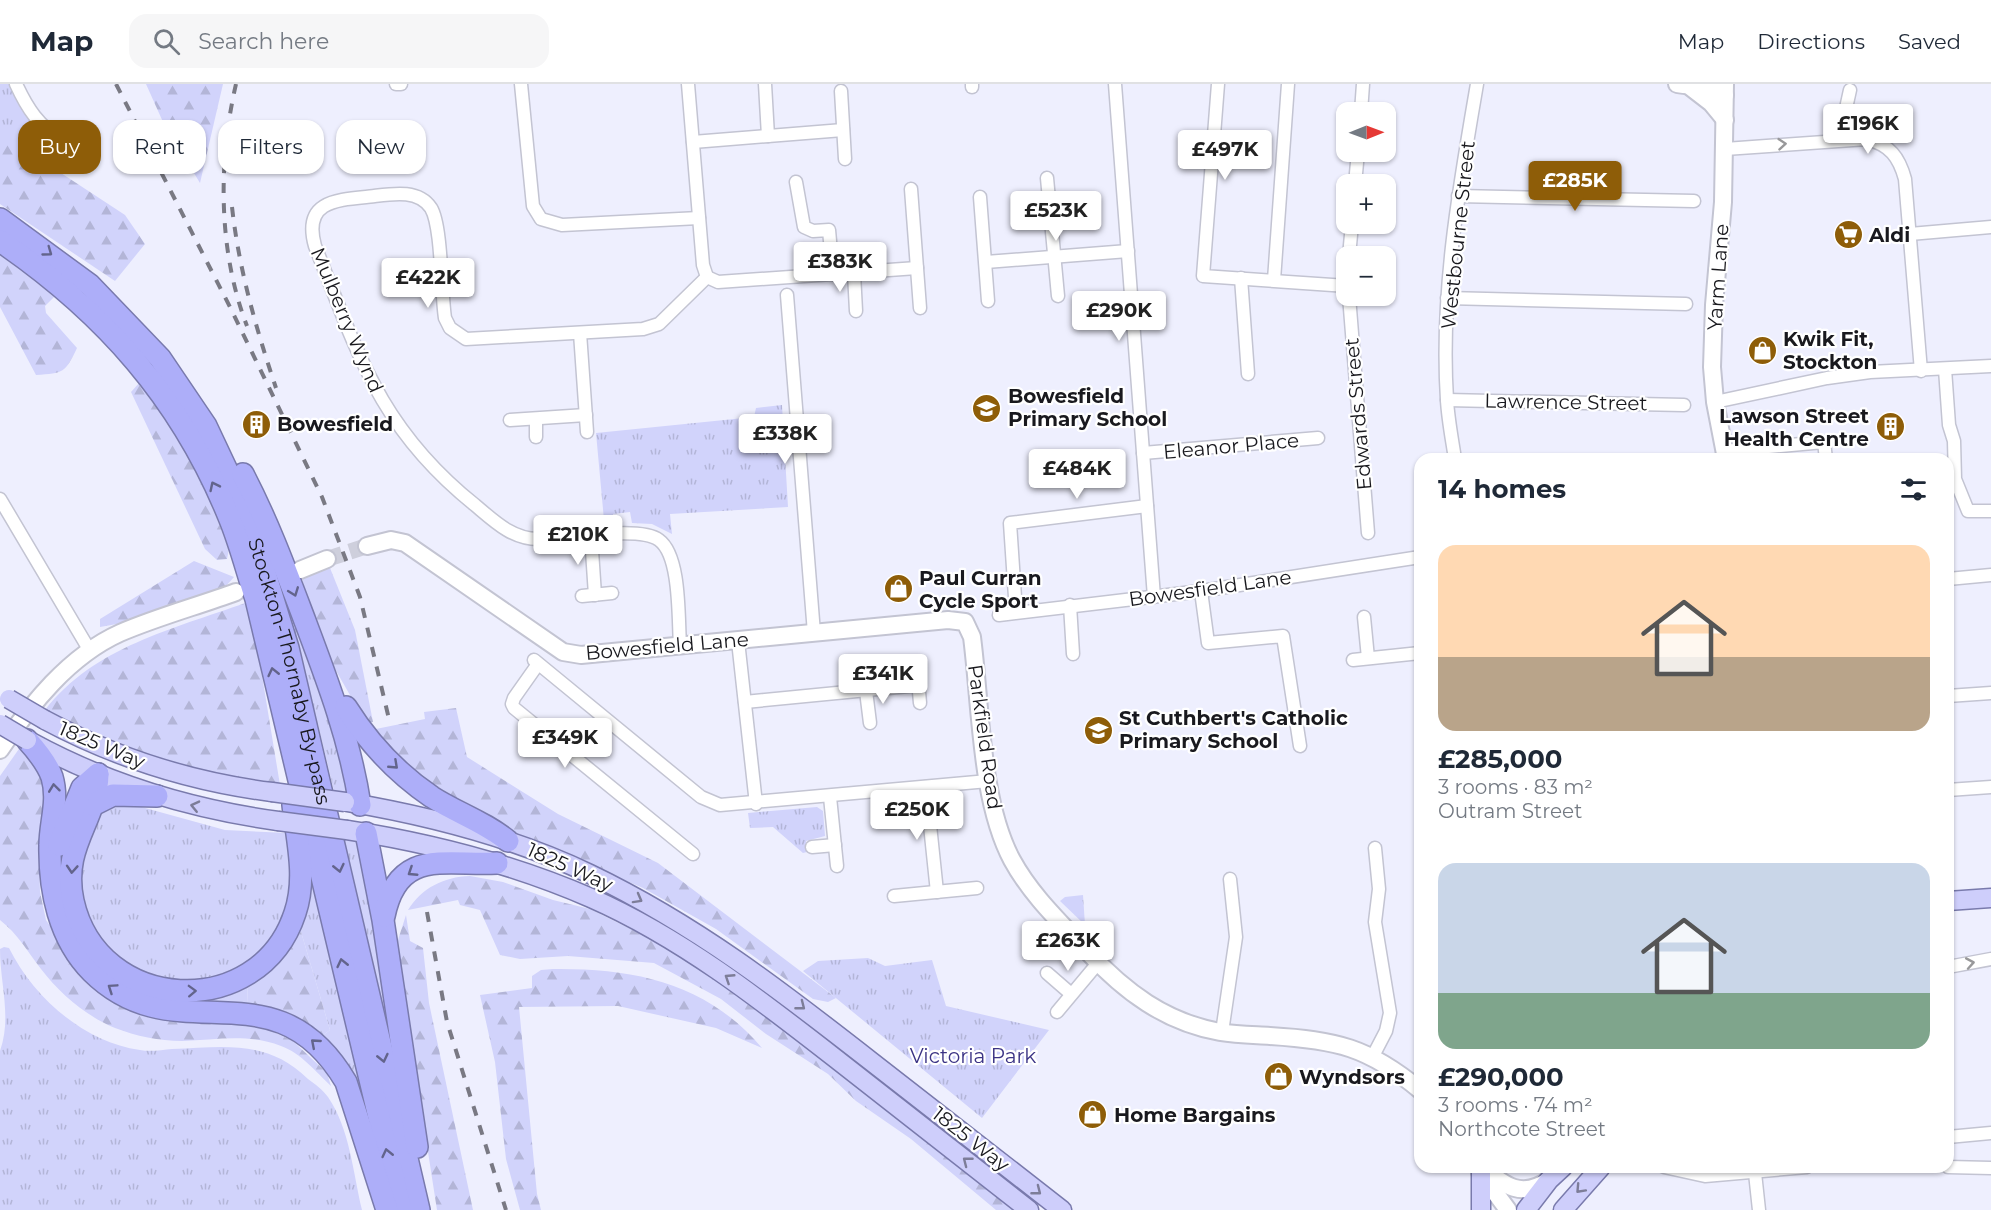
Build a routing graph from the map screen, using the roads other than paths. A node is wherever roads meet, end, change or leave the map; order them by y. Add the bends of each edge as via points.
1 (16, 84) edge
2 (521, 84) edge
3 (688, 84) edge
4 (765, 84) edge
5 (1115, 84) edge
6 (1218, 84) edge
7 (1288, 84) edge
8 (1364, 84) edge
9 (1477, 84) edge
10 (1686, 85) edge
11 (1725, 89) edge
12 (1850, 90) dead end
13 (841, 91) dead end
14 (1362, 102) edge
15 (38, 120) edge
16 (1725, 120) junction
17 (843, 130) junction
18 (768, 136) junction
19 (1839, 140) junction
20 (693, 142) junction
21 (1725, 149) junction
22 (845, 159) dead end
23 (1047, 178) dead end
24 (796, 182) dead end
25 (911, 189) dead end
26 (1458, 196) junction
27 (980, 197) dead end
28 (1694, 201) dead end
29 (699, 218) junction
30 (0, 219) edge
31 (1991, 227) edge
32 (1910, 234) junction
33 (0, 241) edge
34 (1128, 251) junction
35 (1053, 257) junction
36 (986, 262) junction
37 (917, 268) junction
38 (854, 273) junction
39 (833, 274) junction
40 (707, 277) junction
41 (1241, 278) junction
42 (1274, 280) junction
43 (1336, 285) edge
44 (787, 295) dead end
45 (1058, 296) dead end
46 (1447, 298) junction
47 (988, 301) dead end
48 (1686, 304) dead end
49 (1350, 306) edge
50 (920, 308) dead end
51 (856, 312) dead end
52 (580, 333) junction
53 (160, 358) junction
54 (1991, 366) edge
55 (1945, 369) junction
56 (1921, 371) junction
57 (1248, 374) dead end
58 (1447, 400) junction
59 (1715, 402) junction
60 (1684, 405) dead end
61 (586, 415) junction
62 (536, 419) junction
63 (510, 420) dead end
64 (587, 432) dead end
65 (536, 437) dead end
66 (1318, 438) dead end
67 (1143, 453) junction
68 (1454, 453) edge
69 (1725, 453) edge
70 (1740, 453) edge
71 (1825, 453) edge
72 (0, 499) edge
73 (1147, 506) junction
74 (1991, 511) edge
75 (1368, 533) dead end
76 (591, 536) junction
77 (367, 546) tunnel mouth
78 (1414, 558) edge
79 (327, 560) tunnel mouth
80 (300, 570) dead end
81 (1991, 575) edge
82 (1954, 578) edge
83 (1201, 591) junction
84 (236, 592) dead end
85 (612, 593) dead end
86 (595, 595) junction
87 (582, 596) dead end
88 (1154, 597) junction
89 (1070, 605) junction
90 (1016, 612) junction
91 (999, 615) dead end
92 (1364, 616) dead end
93 (965, 622) joint
94 (814, 633) junction
95 (738, 641) junction
96 (680, 644) junction
97 (90, 651) junction
98 (1073, 654) dead end
99 (1414, 654) edge
100 (1368, 658) junction
101 (1353, 660) dead end
102 (917, 669) dead end
103 (325, 674) junction
104 (918, 686) junction
105 (866, 691) junction
106 (1991, 693) edge
107 (5, 695) edge
108 (1954, 696) edge
109 (279, 697) junction
110 (746, 702) junction
111 (920, 703) dead end
112 (870, 723) dead end
113 (0, 724) edge
114 (27, 740) junction
115 (1300, 746) dead end
116 (0, 750) edge
117 (110, 750) junction
118 (98, 774) junction
119 (988, 781) junction
120 (926, 787) junction
121 (1991, 787) edge
122 (1954, 790) edge
123 (157, 796) junction
124 (830, 797) junction
125 (353, 803) junction
126 (756, 804) junction
127 (93, 805) junction
128 (357, 832) junction
129 (508, 841) junction
130 (835, 845) junction
131 (812, 847) dead end
132 (1375, 848) dead end
133 (693, 854) dead end
134 (497, 863) junction
135 (837, 866) dead end
136 (53, 872) junction
137 (1230, 879) dead end
138 (977, 888) dead end
139 (937, 892) junction
140 (894, 896) dead end
141 (1991, 898) edge
142 (1954, 901) edge
143 (383, 920) junction
144 (1991, 959) edge
145 (1098, 963) junction
146 (1954, 966) edge
147 (1047, 973) dead end
148 (1070, 993) junction
149 (1057, 1012) dead end
150 (1222, 1032) junction
151 (1373, 1056) junction
152 (1414, 1086) edge
153 (1991, 1133) edge
154 (1954, 1136) edge
155 (1954, 1167) edge
156 (1985, 1168) edge
157 (1481, 1173) edge
158 (1484, 1173) edge
159 (1486, 1173) edge
160 (1557, 1173) edge
161 (1596, 1173) edge
162 (1695, 1173) edge
163 (1755, 1173) joint
164 (1549, 1180) junction
165 (387, 1210) edge
166 (401, 1210) edge
167 (419, 1210) edge
168 (427, 1210) edge
169 (1029, 1210) edge
170 (1062, 1210) edge
171 (1481, 1210) edge
172 (1508, 1210) edge
173 (1526, 1210) edge
174 (1563, 1210) edge
175 (1759, 1210) edge

1 - 15 street via 28,110
2 - 29 street via 533,206 541,219 562,225
3 - 20 street
4 - 18 street
5 - 34 street
6 - 41 street via 1203,276
7 - 42 street
8 - 14 street
9 - 26 street, Westbourne Street
10 - 11 street via 1708,84
10 - 16 street via 1711,103
11 - 16 street, Yarm Lane
12 - 19 street
13 - 17 street
16 - 21 street, Yarm Lane
17 - 18 street
17 - 22 street
18 - 20 street
21 -> 19 street
19 - 32 street via 1867,139 1893,152 1901,163
20 - 29 street
21 - 59 street, Yarm Lane via 1714,305
23 - 35 street
24 - 39 street via 804,227 830,230
25 - 37 street
26 - 28 street
26 - 46 street, Westbourne Street
27 - 36 street
29 - 40 street
30 -> 53 highway, Stockton-Thornaby By-pass via 90,285
31 - 32 street
32 - 56 street
109 -> 33 highway, Stockton-Thornaby By-pass via 256,599 229,517 190,436 140,364 76,298
34 - 35 street
34 - 67 street
35 - 36 street
35 - 45 street
36 - 47 street
37 - 38 street
37 - 50 street
38 - 39 street
38 - 51 street
39 - 40 street via 718,282
40 - 52 street, Mulberry Wynd via 659,324 643,329
41 - 42 street
41 - 57 street
42 - 43 street
44 - 94 street
46 - 48 street
46 - 58 street, Westbourne Street
49 - 75 street, Edwards Street
52 - 61 street
52 - 76 street, Mulberry Wynd via 477,340 458,335 444,318 436,221 420,198 399,194 336,200 318,211 313,222 315,246 366,372 384,406 419,452 507,531 538,539
53 -> 103 highway via 186,380 231,450 266,518
53 -> 167 highway, Stockton-Thornaby By-pass via 206,426 246,511 284,637
54 - 55 street
55 - 56 street
55 - 74 street via 1957,485 1968,511
56 - 59 street via 1827,378
58 - 60 street, Lawrence Street
58 - 68 street, Westbourne Street
59 - 69 street, Yarm Lane
61 - 62 street
61 - 64 street
62 - 63 street
62 - 65 street
66 - 67 street, Eleanor Place
67 - 73 street
70 - 71 street via 1824,442
72 - 97 street
73 - 88 street
73 - 90 street via 1010,523
76 - 86 street
76 - 96 street, Mulberry Wynd via 638,533 652,536 668,548 674,568
77 - 96 street, Bowesfield Lane via 391,540 405,543 563,652 581,655
78 - 83 street, Bowesfield Lane
79 - 80 street
81 - 82 street
83 - 88 street, Bowesfield Lane
83 - 115 street via 1208,643 1283,636
84 - 97 street via 119,633
85 - 86 street
86 - 87 street
88 - 89 street, Bowesfield Lane
89 - 90 street, Bowesfield Lane
89 - 98 street
90 - 91 street, Bowesfield Lane
92 - 100 street
93 - 94 street, Bowesfield Lane via 948,620
93 - 119 street, Parkfield Road via 972,638
94 - 95 street, Bowesfield Lane
95 - 96 street, Bowesfield Lane
95 - 110 street
97 - 116 street via 48,687
99 - 100 street
100 - 101 street
102 - 104 street
103 - 125 highway via 348,738
103 -> 129 highway via 360,729 406,776 432,797 491,827
104 - 105 street
104 - 111 street
105 - 110 street
105 - 112 street
106 - 108 street
107 - 117 main road, 1825 Way, bridge via 45,720
127 -> 109 highway via 73,853 71,885 77,916 102,956 141,983 171,991 219,987 247,974 281,941 299,897 300,866
166 -> 109 highway, Stockton-Thornaby By-pass
110 - 126 street
113 - 114 main road, 1825 Way, bridge
114 - 118 main road, 1825 Way
136 -> 114 highway via 52,778
117 - 118 main road
117 - 125 main road, 1825 Way, bridge via 175,773
118 - 123 main road, 1825 Way
118 - 127 highway via 98,794
118 - 136 highway via 78,797
119 - 120 street
119 - 145 street, Parkfield Road via 1004,840 1021,874 1040,901
120 - 124 street
120 - 139 street
121 - 122 street
123 - 127 highway via 113,795
128 -> 123 main road, 1825 Way, bridge via 233,815
124 - 126 street
124 - 130 street
125 - 128 main road
125 - 129 main road, 1825 Way via 426,817
126 - 133 street via 720,805 701,798 536,662 513,698 514,708
128 - 134 main road, 1825 Way
128 - 143 highway
129 -> 170 main road, 1825 Way via 589,873 687,926 763,976
130 - 131 street
130 - 135 street
132 - 151 street via 1379,889 1376,922 1390,1013
134 -> 143 highway via 467,865 448,861 429,863 411,871 396,884
169 -> 134 main road, 1825 Way via 757,997 702,961 593,899
165 -> 136 highway via 353,1099 324,1050 298,1030 267,1016 171,1012 128,998 107,986 90,970 64,932
137 - 150 street via 1236,937
138 - 139 street
139 - 140 street
141 - 142 main road
143 - 168 highway
146 -> 144 street
145 - 148 street
145 - 150 street, Parkfield Road via 1154,1009 1187,1024
147 - 148 street
148 - 149 street
150 - 151 street, Parkfield Road via 1313,1039
151 - 152 street, Parkfield Road
153 - 154 street
155 - 156 street
157 - 171 main road
158 - 172 street
159 - 164 street via 1514,1190 1539,1187
160 - 164 main road
161 -> 174 main road
162 - 163 street
163 - 175 street
164 - 173 main road

